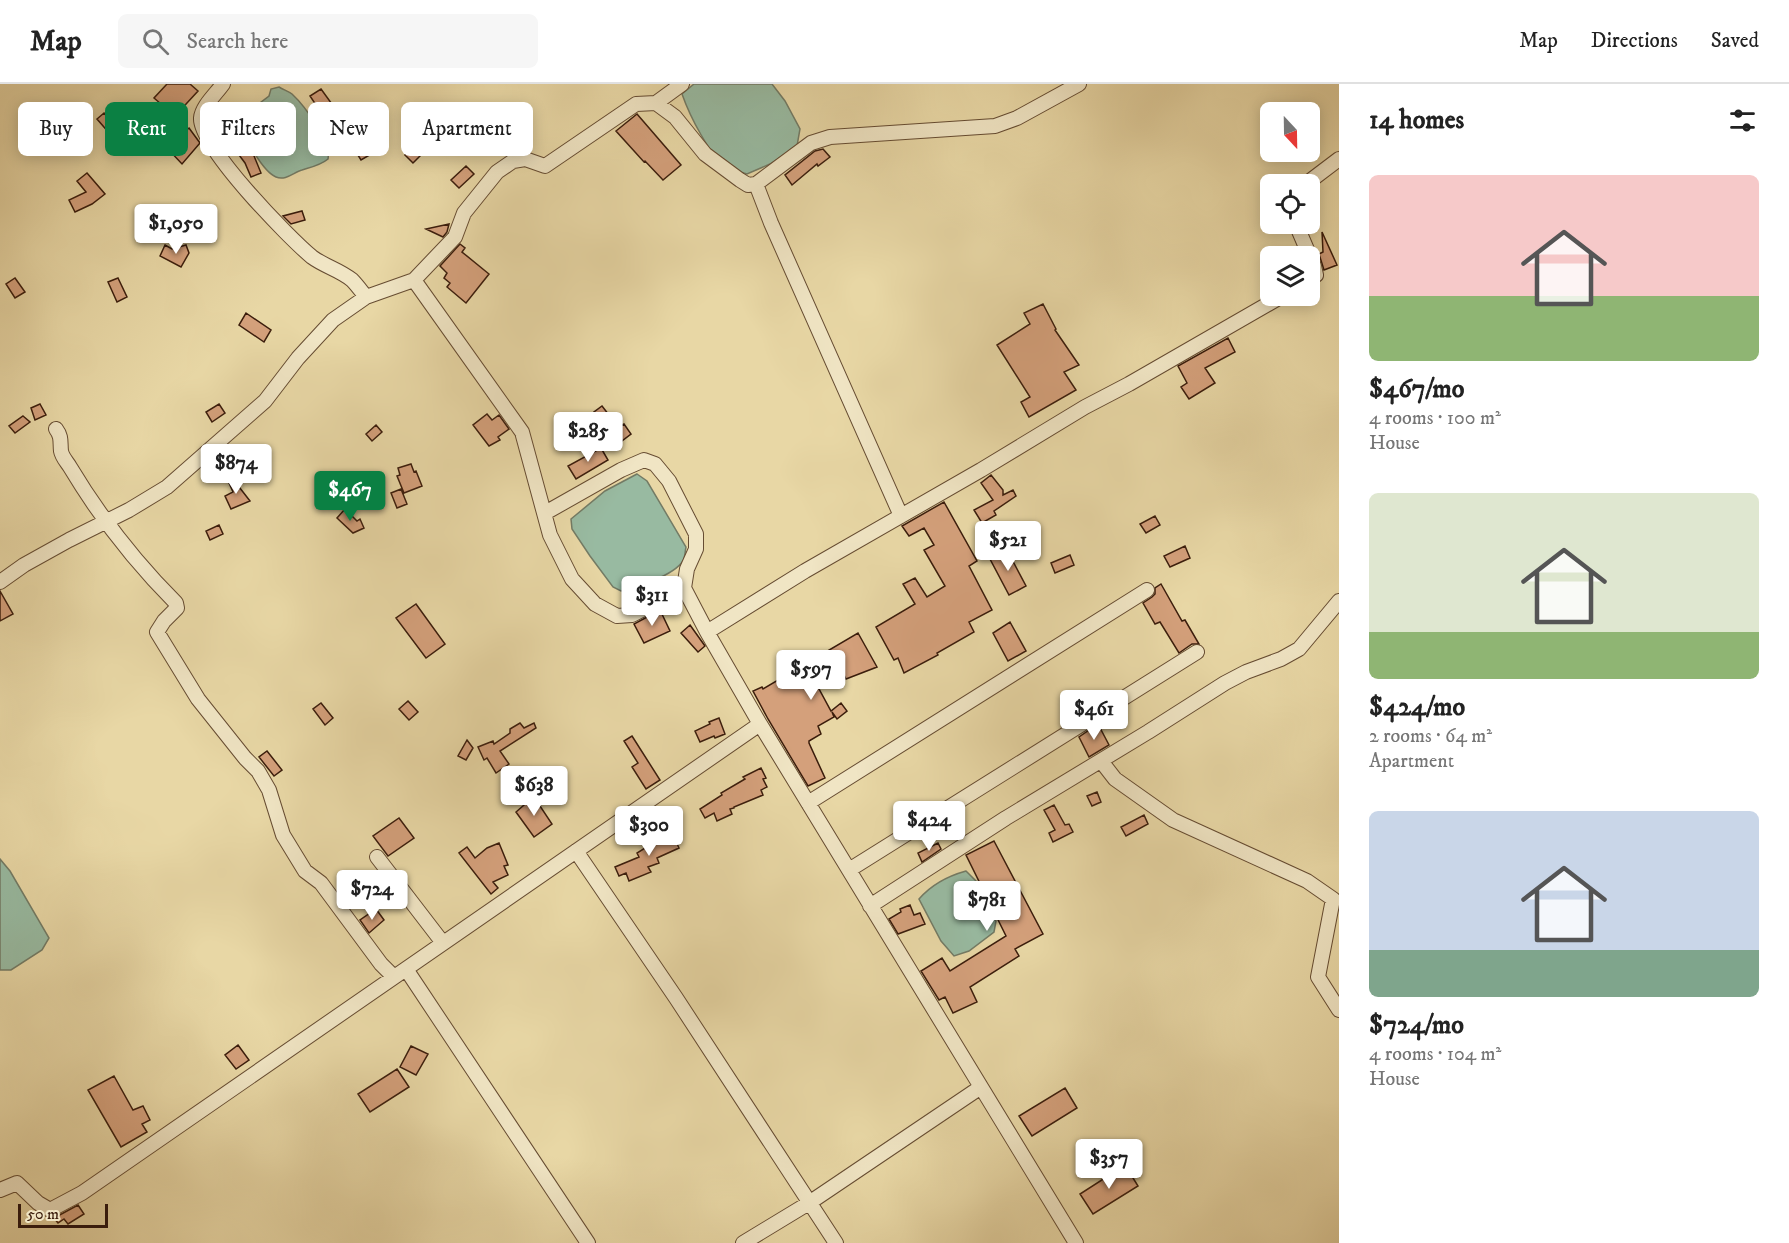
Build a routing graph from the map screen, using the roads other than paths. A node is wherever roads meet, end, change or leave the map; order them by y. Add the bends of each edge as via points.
1 (223, 84) edge
2 (682, 84) edge
3 (1079, 84) edge
4 (656, 104) junction
5 (1339, 159) edge
6 (1319, 174) edge
7 (756, 184) junction
8 (414, 280) junction
9 (366, 297) junction
10 (1265, 306) edge
11 (56, 429) dead end
12 (544, 513) junction
13 (901, 516) junction
14 (106, 521) junction
15 (0, 582) edge
16 (684, 588) junction
17 (1147, 590) dead end
18 (1339, 601) edge
19 (707, 632) junction
20 (1197, 652) dead end
21 (759, 724) junction
22 (1101, 761) junction
23 (808, 803) junction
24 (576, 851) junction
25 (377, 857) dead end
26 (849, 870) junction
27 (870, 906) junction
28 (443, 943) junction
29 (400, 973) junction
30 (1339, 1010) edge
31 (981, 1087) junction
32 (0, 1190) edge
33 (809, 1203) junction
34 (588, 1243) edge
35 (743, 1243) edge
36 (836, 1243) edge
37 (1076, 1243) edge

1 - 9 street via 201,115 208,138 290,238 314,259 352,280
2 - 4 street
3 - 7 street via 995,126 830,137 811,143
4 - 7 street via 675,117 705,154 740,180
4 - 8 street via 636,104 545,166 525,159 513,160 497,172 464,213 454,237
5 - 6 street
7 - 13 street
8 - 9 street
8 - 12 street via 522,432
9 - 14 street via 333,320 265,401 167,487
10 - 13 street
11 - 14 street via 62,440 61,453
12 - 16 street via 550,535 572,579 595,603 617,616 632,615
12 - 16 street via 636,463 644,460 655,464 669,481 696,534 696,549
13 - 19 street
14 - 15 street
14 - 29 street via 135,560 176,603 177,608 157,632 198,699 258,771 269,790 283,835 305,871 321,883 381,964
16 - 19 street
17 - 23 street
18 - 22 street via 1299,649 1225,683
19 - 21 street
20 - 26 street
21 - 23 street
21 - 24 street
22 - 27 street
22 - 30 street via 1115,779 1173,820 1307,880 1333,899 1318,977
23 - 26 street
24 - 28 street
24 - 33 street
25 - 28 street
26 - 27 street
27 - 31 street
28 - 29 street
29 - 32 street via 61,1205 50,1210 17,1183
29 - 34 street
31 - 33 street
31 - 37 street
33 - 35 street
33 - 36 street

